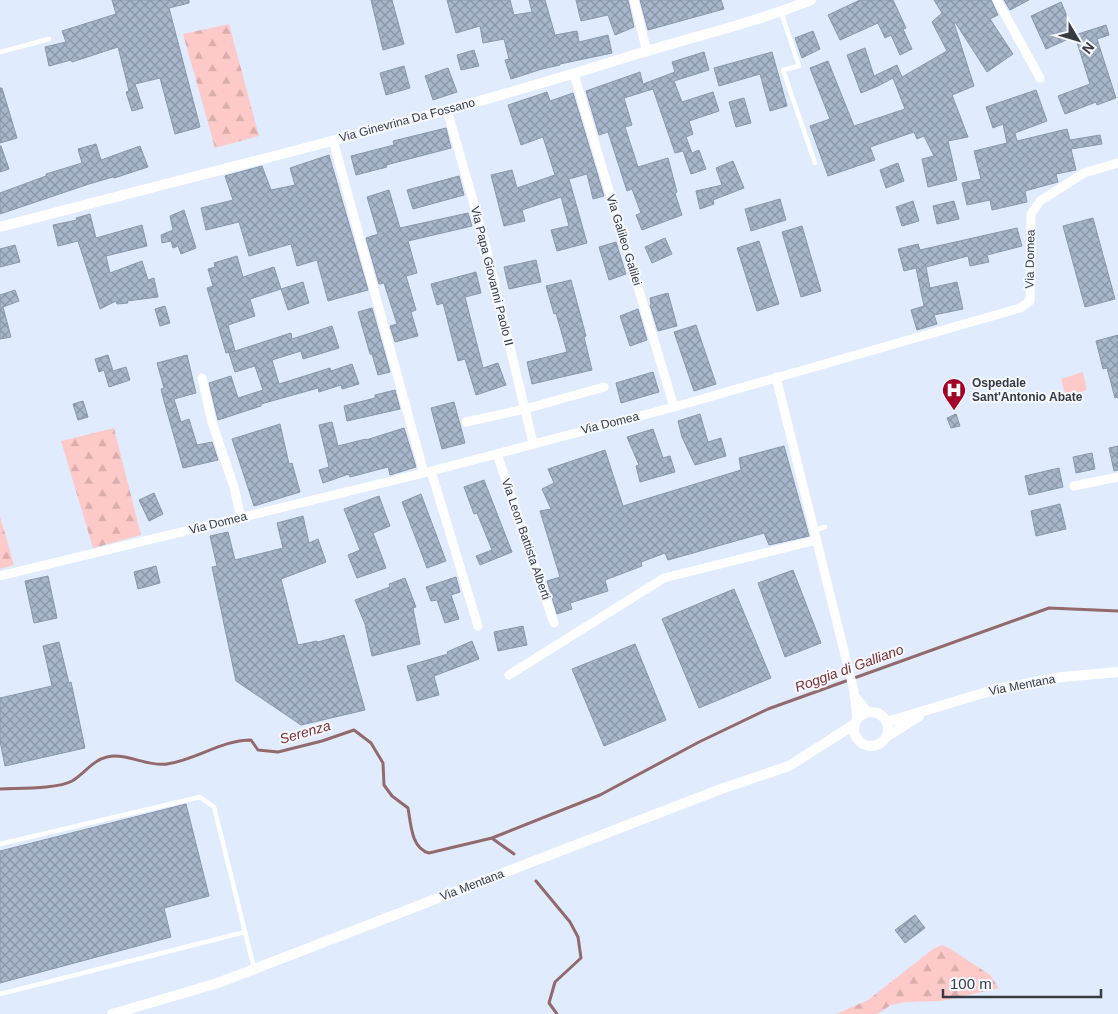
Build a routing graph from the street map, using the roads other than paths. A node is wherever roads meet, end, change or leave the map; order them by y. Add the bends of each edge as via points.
1 (634, 0) edge
2 (811, 0) edge
3 (997, 0) edge
4 (781, 12) junction
5 (48, 39) dead end
6 (0, 52) edge
7 (647, 52) junction
8 (574, 74) junction
9 (1040, 78) dead end
10 (447, 110) junction
11 (333, 140) junction
12 (814, 163) dead end
13 (1118, 163) edge
14 (0, 227) edge
15 (776, 377) junction
16 (202, 378) dead end
17 (604, 387) dead end
18 (674, 407) junction
19 (525, 409) junction
20 (466, 422) dead end
21 (534, 443) junction
22 (497, 454) junction
23 (428, 472) junction
24 (1118, 476) edge
25 (1074, 486) dead end
26 (241, 518) junction
27 (825, 527) dead end
28 (814, 530) junction
29 (817, 540) junction
30 (0, 576) edge
31 (554, 623) dead end
32 (478, 626) dead end
33 (1118, 672) edge
34 (509, 675) dead end
35 (854, 693) junction
36 (928, 710) junction
37 (868, 712) junction
38 (856, 722) junction
39 (887, 722) junction
40 (857, 737) junction
41 (886, 737) junction
42 (827, 743) junction
43 (0, 844) edge
44 (245, 932) junction
45 (254, 969) junction
46 (0, 994) edge
47 (112, 1014) edge

1 - 7 street
2 - 4 street, Via Ginevrina Da Fossano
3 - 9 street
4 - 7 street, Via Ginevrina Da Fossano
4 - 12 lane via 799,66 784,70
5 - 6 lane
7 - 8 street, Via Ginevrina Da Fossano
8 - 10 street, Via Ginevrina Da Fossano
8 - 18 street, Via Galileo Galilei
10 - 11 street, Via Ginevrina Da Fossano
10 - 19 street, Via Papa Giovanni Paolo II via 484,238
11 - 14 street, Via Ginevrina Da Fossano
11 - 23 street
13 - 15 street, Via Domea via 1084,172 1040,201 1031,214 1030,301 1020,308
15 - 18 street, Via Domea
15 - 28 street
16 - 26 street
17 - 19 street
18 - 21 street, Via Domea
19 - 20 street
19 - 21 street, Via Papa Giovanni Paolo II
21 - 22 street, Via Domea
22 - 23 street, Via Domea
22 - 31 street, Via Leon Battista Alberti
23 - 26 street, Via Domea
23 - 32 street
24 - 25 street
26 - 30 street, Via Domea
27 - 28 lane
28 - 29 street
29 - 34 street via 664,578
29 - 35 street
33 - 36 street, Via Mentana via 1062,677 997,689
35 - 37 street
35 - 38 street
36 - 39 street, Via Mentana
36 - 41 street, Via Mentana
37 - 38 street
37 - 39 street via 877,713
38 - 40 street
38 - 42 street, Via Mentana
39 - 41 street
40 - 41 street via 864,744 874,746
40 - 42 street, Via Mentana
42 - 45 street, Via Mentana via 789,766 721,788
43 - 44 lane via 200,797 214,807
44 - 45 lane
44 - 46 lane
45 - 47 street, Via Mentana

